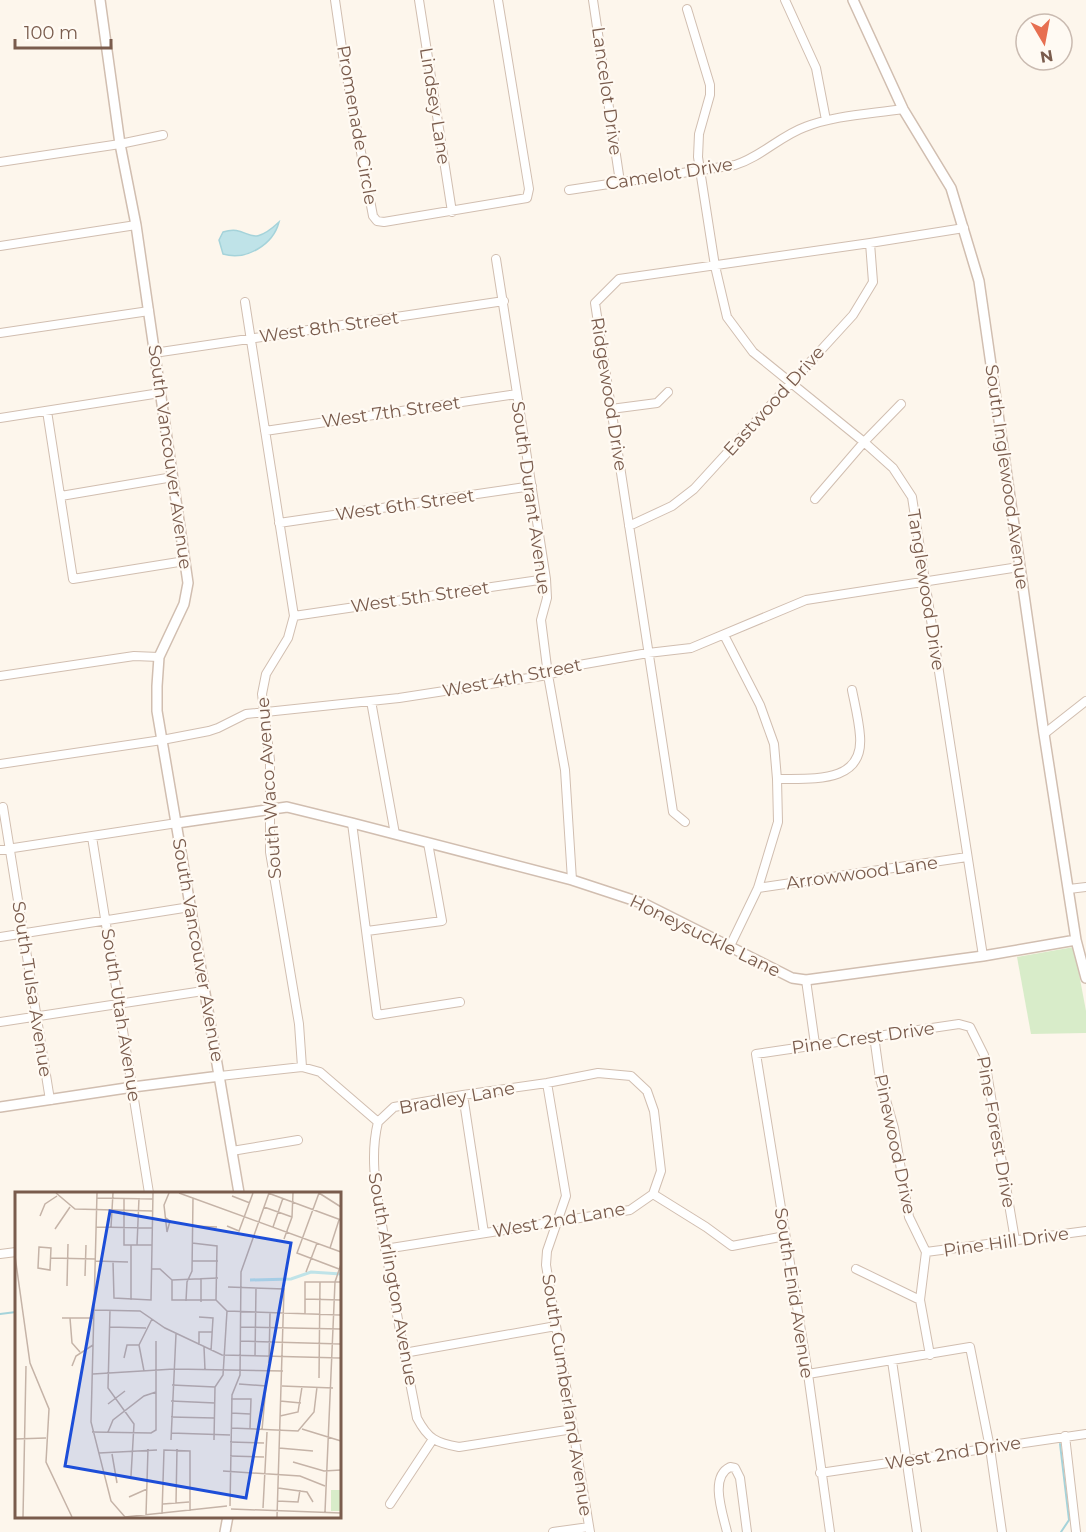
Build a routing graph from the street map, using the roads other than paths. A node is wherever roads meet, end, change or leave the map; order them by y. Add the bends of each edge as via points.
1 (100, 0) edge
2 (335, 0) edge
3 (419, 0) edge
4 (498, 0) edge
5 (593, 0) edge
6 (785, 0) edge
7 (853, 0) edge
8 (687, 9) dead end
9 (903, 109) junction
10 (826, 120) junction
11 (163, 135) dead end
12 (120, 144) junction
13 (0, 162) edge
14 (700, 170) junction
15 (620, 182) junction
16 (569, 190) dead end
17 (452, 212) junction
18 (136, 225) junction
19 (964, 228) junction
20 (870, 243) junction
21 (0, 246) edge
22 (496, 259) dead end
23 (715, 266) junction
24 (504, 301) junction
25 (244, 302) dead end
26 (149, 310) junction
27 (0, 333) edge
28 (250, 338) junction
29 (154, 353) junction
30 (791, 382) junction
31 (668, 392) dead end
32 (160, 393) junction
33 (517, 394) junction
34 (901, 404) dead end
35 (611, 409) junction
36 (47, 411) junction
37 (0, 418) edge
38 (265, 431) junction
39 (864, 442) junction
40 (173, 477) junction
41 (532, 486) junction
42 (61, 496) junction
43 (815, 500) dead end
44 (279, 523) junction
45 (629, 526) junction
46 (185, 561) junction
47 (1018, 567) junction
48 (546, 579) junction
49 (925, 581) junction
50 (294, 616) junction
51 (724, 635) junction
52 (648, 653) junction
53 (159, 657) junction
54 (548, 675) junction
55 (1, 676) edge
56 (852, 690) dead end
57 (370, 701) junction
58 (1086, 701) edge
59 (264, 712) junction
60 (1044, 734) junction
61 (162, 740) junction
62 (0, 764) edge
63 (777, 779) junction
64 (3, 807) dead end
65 (269, 809) junction
66 (685, 822) dead end
67 (177, 823) junction
68 (352, 823) junction
69 (395, 834) junction
70 (92, 837) junction
71 (428, 843) junction
72 (10, 849) junction
73 (0, 850) edge
74 (967, 857) junction
75 (572, 880) junction
76 (1086, 887) edge
77 (758, 888) junction
78 (1069, 889) junction
79 (190, 907) junction
80 (105, 921) junction
81 (367, 931) junction
82 (24, 934) junction
83 (0, 937) edge
84 (1076, 940) junction
85 (730, 946) junction
86 (983, 956) junction
87 (1086, 978) edge
88 (806, 980) junction
89 (204, 991) junction
90 (460, 1002) dead end
91 (118, 1005) junction
92 (36, 1017) junction
93 (0, 1022) edge
94 (970, 1027) joint
95 (874, 1036) junction
96 (815, 1044) junction
97 (756, 1054) joint
98 (302, 1067) junction
99 (220, 1076) junction
100 (547, 1083) junction
101 (133, 1087) junction
102 (463, 1095) junction
103 (50, 1100) junction
104 (0, 1107) edge
105 (378, 1122) junction
106 (298, 1140) dead end
107 (232, 1151) junction
108 (149, 1192) edge
109 (239, 1192) edge
110 (653, 1194) junction
111 (556, 1222) junction
112 (1086, 1231) edge
113 (484, 1233) junction
114 (784, 1236) junction
115 (1015, 1240) junction
116 (385, 1249) junction
117 (15, 1252) edge
118 (926, 1252) junction
119 (0, 1254) edge
120 (855, 1269) dead end
121 (920, 1300) junction
122 (556, 1326) junction
123 (404, 1353) junction
124 (930, 1355) junction
125 (892, 1361) junction
126 (808, 1374) junction
127 (573, 1429) junction
128 (1086, 1434) edge
129 (1065, 1436) junction
130 (433, 1439) junction
131 (990, 1448) junction
132 (905, 1461) junction
133 (820, 1473) junction
134 (390, 1504) dead end
135 (228, 1517) edge
136 (590, 1529) edge
137 (225, 1532) edge
138 (553, 1532) edge
139 (727, 1532) edge
140 (747, 1532) edge
141 (830, 1532) edge
142 (916, 1532) edge
143 (1002, 1532) edge
144 (1076, 1532) edge

1 - 12 street, South Vancouver Avenue
2 - 17 street, Promenade Circle via 373,216 384,222
3 - 17 street, Lindsey Lane
4 - 17 street, Promenade Circle via 529,189 527,198
5 - 15 street, Lancelot Drive
6 - 10 street via 816,68
7 - 9 street, South Inglewood Avenue
8 - 14 street, Tanglewood Drive via 710,85 697,146
9 - 10 street, Camelot Drive
9 - 19 street, South Inglewood Avenue via 951,188
10 - 14 street, Camelot Drive via 791,133 746,161
11 - 12 street
12 - 13 street
12 - 18 street, South Vancouver Avenue
14 - 15 street, Camelot Drive
14 - 23 street, Tanglewood Drive
15 - 16 street, Camelot Drive
18 - 21 street
18 - 26 street, South Vancouver Avenue
19 - 20 street, Ridgewood Drive
19 - 47 street, South Inglewood Avenue via 979,281
20 - 23 street, Ridgewood Drive
20 - 30 street, Eastwood Drive via 873,282 853,315
22 - 24 street, South Durant Avenue
23 - 30 street, Tanglewood Drive via 727,317 753,352
23 - 35 street, Ridgewood Drive via 619,279 595,303
24 - 28 street, West 8th Street
24 - 33 street, South Durant Avenue
25 - 28 street, South Waco Avenue
26 - 27 street
26 - 29 street, South Vancouver Avenue
28 - 29 street, West 8th Street
28 - 38 street, South Waco Avenue
29 - 32 street, South Vancouver Avenue
30 - 39 street, Tanglewood Drive
30 - 45 street, Eastwood Drive via 694,489 672,506
31 - 35 street via 657,402
32 - 36 street
32 - 40 street, South Vancouver Avenue
33 - 38 street, West 7th Street
33 - 41 street, South Durant Avenue
34 - 39 street
35 - 45 street, Ridgewood Drive
36 - 37 street
36 - 42 street
38 - 44 street, South Waco Avenue
39 - 43 street
39 - 49 street, Tanglewood Drive via 893,468 912,497
40 - 42 street
40 - 46 street, South Vancouver Avenue
41 - 44 street, West 6th Street
41 - 48 street, South Durant Avenue
42 - 46 street via 73,579
44 - 50 street, South Waco Avenue
45 - 52 street, Ridgewood Drive
46 - 53 street, South Vancouver Avenue via 188,583 184,604
47 - 49 street, West 4th Street
47 - 60 street, South Inglewood Avenue
48 - 50 street, West 5th Street
48 - 54 street, South Durant Avenue via 547,598 541,620
49 - 51 street, West 4th Street via 806,600
49 - 74 street, Tanglewood Drive
50 - 59 street, South Waco Avenue via 288,638 266,674
51 - 52 street, West 4th Street via 692,648
51 - 63 street via 760,705 774,744
52 - 54 street, West 4th Street via 579,665
52 - 66 street, Ridgewood Drive via 673,812
53 - 55 street via 134,656
53 - 61 street, South Vancouver Avenue via 157,711
54 - 57 street, West 4th Street
54 - 75 street, South Durant Avenue via 565,770
56 - 63 street via 860,738 858,754 850,768 837,776
57 - 59 street, West 4th Street
57 - 69 street
58 - 60 street
59 - 61 street, West 4th Street via 246,714 218,728
59 - 65 street, South Waco Avenue via 270,760
60 - 78 street, South Inglewood Avenue
61 - 62 street, West 4th Street
61 - 67 street, South Vancouver Avenue
63 - 77 street via 778,822
64 - 72 street, South Tulsa Avenue
65 - 67 street, Honeysuckle Lane
65 - 68 street, Honeysuckle Lane via 287,807
65 - 98 street, South Waco Avenue via 270,852 299,1024
67 - 70 street
67 - 79 street, South Vancouver Avenue
68 - 69 street, Honeysuckle Lane
68 - 81 street
69 - 71 street, Honeysuckle Lane
70 - 72 street
70 - 80 street, South Utah Avenue
71 - 75 street, Honeysuckle Lane
71 - 81 street via 442,921
72 - 73 street
72 - 82 street, South Tulsa Avenue
74 - 77 street, Arrowwood Lane
74 - 86 street, Tanglewood Drive
75 - 85 street, Honeysuckle Lane via 645,904
76 - 78 street
77 - 85 street
78 - 84 street, South Inglewood Avenue
79 - 80 street
79 - 89 street, South Vancouver Avenue
80 - 82 street
80 - 91 street, South Utah Avenue
81 - 90 street via 377,1015
82 - 83 street
82 - 92 street, South Tulsa Avenue
84 - 86 street, Honeysuckle Lane
84 - 87 street, South Inglewood Avenue
85 - 88 street, Honeysuckle Lane via 792,978
86 - 88 street, Honeysuckle Lane
88 - 96 street
89 - 91 street
89 - 99 street, South Vancouver Avenue
91 - 92 street
91 - 101 street, South Utah Avenue
92 - 93 street
92 - 103 street, South Tulsa Avenue
94 - 95 street, Pine Crest Drive via 959,1024
94 - 115 street, Pine Forest Drive via 984,1055
95 - 96 street, Pine Crest Drive
95 - 118 street, Pinewood Drive via 909,1217
96 - 97 street, Pine Crest Drive
97 - 114 street, South Enid Avenue
98 - 99 street
98 - 105 street, Bradley Lane via 320,1072
99 - 101 street
99 - 107 street, South Vancouver Avenue
100 - 102 street, Bradley Lane
100 - 110 street, Bradley Lane via 598,1073 631,1076 647,1091 654,1111 661,1171
100 - 111 street, South Cumberland Avenue via 566,1196
101 - 103 street
101 - 108 street, South Utah Avenue
102 - 105 street, Bradley Lane via 394,1107
102 - 113 street
103 - 104 street
105 - 116 street, South Arlington Avenue via 373,1166
106 - 107 street
107 - 109 street, South Vancouver Avenue
110 - 111 street, West 2nd Lane via 630,1210
110 - 114 street via 732,1246
111 - 113 street, West 2nd Lane
111 - 122 street, South Cumberland Avenue via 546,1251
112 - 115 street, Pine Hill Drive
113 - 116 street, West 2nd Lane
114 - 126 street, South Enid Avenue
115 - 118 street, Pine Hill Drive
116 - 123 street, South Arlington Avenue
117 - 119 street
118 - 121 street
120 - 121 street
121 - 124 street
122 - 123 street
122 - 127 street, South Cumberland Avenue
123 - 130 street, South Arlington Avenue via 417,1418 425,1434
124 - 125 street
124 - 131 street via 970,1347
125 - 126 street
125 - 132 street
126 - 133 street, South Enid Avenue
127 - 130 street via 459,1447
127 - 136 street, South Cumberland Avenue
128 - 129 street, West 2nd Drive
129 - 131 street, West 2nd Drive
129 - 144 street
130 - 134 street
131 - 132 street, West 2nd Drive
131 - 143 street
132 - 133 street, West 2nd Drive
132 - 142 street
133 - 141 street, South Enid Avenue
135 - 137 street
136 - 138 street
139 - 140 street via 719,1496 721,1474 730,1467 735,1468 740,1478

